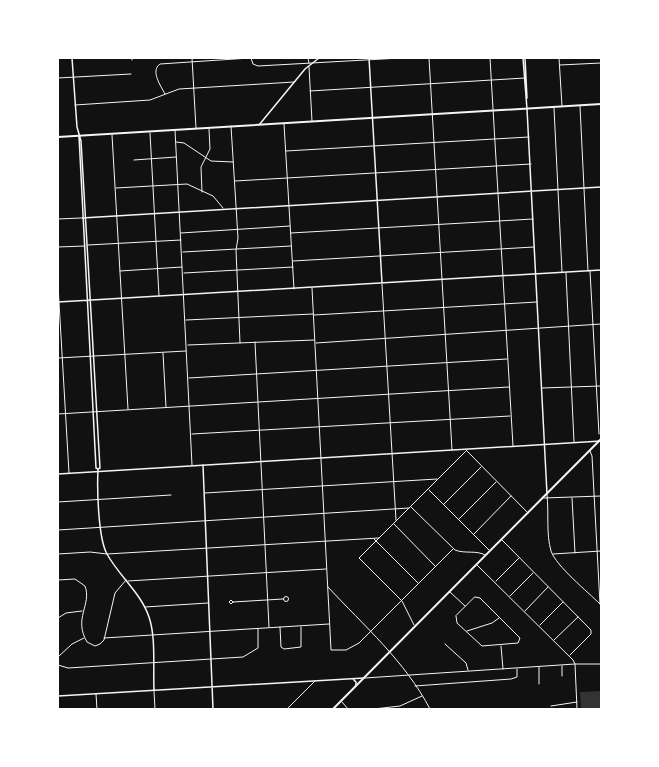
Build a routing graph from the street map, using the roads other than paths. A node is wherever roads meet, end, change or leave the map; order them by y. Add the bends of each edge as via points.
1 (72, 58) edge
2 (192, 58) edge
3 (251, 58) edge
4 (308, 58) edge
5 (319, 58) edge
6 (401, 58) edge
7 (429, 58) edge
8 (490, 58) edge
9 (524, 58) edge
10 (559, 58) edge
11 (369, 59) edge
12 (192, 62) junction
13 (601, 63) edge
14 (309, 64) junction
15 (559, 66) junction
16 (131, 74) dead end
17 (58, 78) edge
18 (73, 78) junction
19 (526, 78) junction
20 (491, 80) junction
21 (294, 82) junction
22 (431, 84) junction
23 (370, 87) junction
24 (194, 88) junction
25 (310, 91) junction
26 (165, 94) junction
27 (601, 104) edge
28 (75, 105) junction
29 (580, 106) junction
30 (554, 107) junction
31 (562, 107) junction
32 (528, 109) junction
33 (493, 111) junction
34 (433, 114) junction
35 (372, 118) junction
36 (312, 121) junction
37 (284, 123) junction
38 (260, 125) junction
39 (231, 126) junction
40 (209, 128) junction
41 (196, 129) junction
42 (175, 130) junction
43 (150, 131) junction
44 (112, 134) junction
45 (79, 136) junction
46 (58, 137) edge
47 (529, 137) junction
48 (495, 138) junction
49 (176, 142) junction
50 (434, 142) junction
51 (374, 145) junction
52 (286, 151) junction
53 (176, 157) junction
54 (205, 158) junction
55 (151, 159) junction
56 (134, 160) dead end
57 (233, 162) junction
58 (531, 164) junction
59 (496, 166) junction
60 (436, 170) junction
61 (376, 173) junction
62 (288, 178) junction
63 (235, 181) junction
64 (178, 185) junction
65 (153, 186) junction
66 (601, 187) edge
67 (115, 188) junction
68 (584, 188) junction
69 (558, 190) junction
70 (532, 191) junction
71 (202, 192) junction
72 (498, 193) junction
73 (438, 197) junction
74 (377, 200) junction
75 (289, 206) junction
76 (236, 209) junction
77 (224, 210) junction
78 (180, 212) junction
79 (154, 214) junction
80 (117, 216) junction
81 (82, 218) junction
82 (85, 218) junction
83 (533, 219) junction
84 (58, 220) edge
85 (500, 221) junction
86 (439, 225) junction
87 (291, 226) junction
88 (379, 228) junction
89 (238, 229) junction
90 (181, 233) junction
91 (291, 233) junction
92 (181, 240) junction
93 (156, 241) junction
94 (118, 244) junction
95 (87, 245) junction
96 (84, 246) junction
97 (292, 246) junction
98 (58, 247) edge
99 (535, 247) junction
100 (236, 249) junction
101 (501, 249) junction
102 (182, 252) junction
103 (441, 252) junction
104 (381, 256) junction
105 (293, 261) junction
106 (183, 267) junction
107 (293, 268) junction
108 (158, 269) junction
109 (237, 270) junction
110 (601, 270) edge
111 (120, 271) junction
112 (589, 271) junction
113 (183, 273) junction
114 (562, 273) junction
115 (566, 273) junction
116 (536, 274) junction
117 (503, 276) junction
118 (443, 280) junction
119 (382, 283) junction
120 (58, 285) edge
121 (312, 288) junction
122 (294, 289) junction
123 (238, 292) junction
124 (184, 295) junction
125 (159, 296) junction
126 (121, 298) junction
127 (90, 300) junction
128 (87, 301) junction
129 (58, 302) edge
130 (537, 302) junction
131 (504, 304) junction
132 (444, 307) junction
133 (384, 311) junction
134 (314, 314) junction
135 (239, 317) junction
136 (186, 320) junction
137 (601, 324) edge
138 (592, 325) junction
139 (568, 326) junction
140 (539, 329) junction
141 (506, 331) junction
142 (446, 335) junction
143 (385, 339) junction
144 (315, 340) junction
145 (255, 342) junction
146 (240, 343) junction
147 (315, 343) junction
148 (187, 346) junction
149 (187, 351) junction
150 (163, 352) junction
151 (124, 354) junction
152 (90, 356) junction
153 (94, 356) junction
154 (58, 358) edge
155 (62, 358) junction
156 (508, 359) junction
157 (447, 363) junction
158 (387, 366) junction
159 (316, 370) junction
160 (256, 374) junction
161 (188, 378) junction
162 (596, 386) junction
163 (601, 386) edge
164 (509, 387) junction
165 (572, 387) junction
166 (542, 388) junction
167 (449, 390) junction
168 (389, 394) junction
169 (318, 398) junction
170 (258, 402) junction
171 (189, 406) junction
172 (166, 407) junction
173 (128, 410) junction
174 (93, 412) junction
175 (96, 412) junction
176 (58, 414) edge
177 (65, 414) junction
178 (511, 416) junction
179 (450, 419) junction
180 (390, 423) junction
181 (320, 427) junction
182 (259, 431) junction
183 (191, 434) junction
184 (599, 434) dead end
185 (600, 440) edge
186 (574, 443) junction
187 (544, 445) junction
188 (513, 447) junction
189 (452, 450) junction
190 (467, 450) junction
191 (590, 451) junction
192 (392, 454) junction
193 (321, 458) junction
194 (261, 461) junction
195 (192, 465) junction
196 (203, 465) junction
197 (482, 466) junction
198 (98, 469) junction
199 (98, 472) junction
200 (69, 473) junction
201 (58, 474) edge
202 (439, 479) junction
203 (497, 481) junction
204 (394, 482) junction
205 (322, 486) junction
206 (262, 489) junction
207 (428, 490) junction
208 (204, 493) junction
209 (547, 494) junction
210 (171, 495) dead end
211 (512, 496) junction
212 (594, 496) junction
213 (601, 496) edge
214 (542, 498) junction
215 (547, 498) junction
216 (572, 498) junction
217 (99, 499) junction
218 (58, 502) edge
219 (444, 505) junction
220 (410, 508) junction
221 (396, 509) junction
222 (324, 513) junction
223 (528, 513) junction
224 (264, 517) junction
225 (206, 520) junction
226 (458, 520) junction
227 (396, 521) junction
228 (393, 524) junction
229 (100, 527) junction
230 (58, 530) edge
231 (473, 534) junction
232 (373, 538) junction
233 (379, 538) junction
234 (501, 540) junction
235 (325, 541) junction
236 (376, 541) junction
237 (265, 544) junction
238 (206, 548) junction
239 (453, 549) junction
240 (490, 551) junction
241 (601, 551) edge
242 (598, 552) junction
243 (575, 553) junction
244 (58, 554) edge
245 (107, 554) junction
246 (552, 554) junction
247 (486, 556) junction
248 (519, 557) junction
249 (477, 564) junction
250 (436, 567) junction
251 (327, 569) junction
252 (266, 572) junction
253 (534, 572) junction
254 (208, 576) junction
255 (58, 580) edge
256 (126, 580) junction
257 (495, 582) junction
258 (419, 584) junction
259 (328, 587) junction
260 (549, 587) junction
261 (450, 592) junction
262 (509, 597) junction
263 (283, 599) dead end
264 (268, 600) junction
265 (402, 601) junction
266 (233, 602) dead end
267 (564, 602) junction
268 (208, 603) junction
269 (145, 607) junction
270 (466, 607) junction
271 (83, 611) junction
272 (524, 611) junction
273 (579, 616) junction
274 (58, 618) edge
275 (500, 618) junction
276 (330, 624) junction
277 (301, 626) junction
278 (415, 626) junction
279 (539, 626) junction
280 (269, 627) junction
281 (280, 627) junction
282 (258, 628) junction
283 (210, 631) junction
284 (371, 631) junction
285 (467, 632) junction
286 (152, 634) junction
287 (85, 638) junction
288 (104, 638) junction
289 (554, 641) junction
290 (445, 644) dead end
291 (501, 646) junction
292 (390, 652) junction
293 (569, 656) junction
294 (58, 657) edge
295 (210, 658) junction
296 (153, 662) junction
297 (575, 664) junction
298 (601, 664) edge
299 (58, 665) edge
300 (562, 665) junction
301 (539, 667) junction
302 (517, 668) junction
303 (503, 669) junction
304 (468, 670) junction
305 (407, 675) junction
306 (562, 676) dead end
307 (351, 678) junction
308 (364, 678) junction
309 (315, 681) junction
310 (539, 684) dead end
311 (211, 686) junction
312 (356, 686) junction
313 (415, 686) junction
314 (154, 690) junction
315 (96, 693) junction
316 (422, 695) junction
317 (58, 696) edge
318 (341, 702) junction
319 (577, 702) junction
320 (550, 706) dead end
321 (398, 708) edge
322 (97, 709) edge
323 (155, 709) edge
324 (213, 709) edge
325 (226, 709) edge
326 (287, 709) edge
327 (333, 709) edge
328 (348, 709) edge
329 (374, 709) edge
330 (430, 709) edge
331 (578, 709) edge

1 - 18 street
2 - 12 street
3 - 12 street
3 - 14 street via 255,66
4 - 14 street
5 - 14 street
6 - 11 street
7 - 22 street
8 - 20 street
9 - 19 street
10 - 15 street
11 - 14 street
11 - 23 street
12 - 24 street
12 - 26 street via 162,64 157,67 156,75
13 - 15 street
14 - 21 street
14 - 25 street
15 - 31 street
16 - 18 street
17 - 18 street
18 - 28 street
19 - 20 street
19 - 32 street
20 - 22 street
20 - 33 street
21 - 24 street
21 - 38 street
22 - 23 street
22 - 34 street
23 - 25 street
23 - 35 street
24 - 26 street
24 - 41 street
25 - 36 street
26 - 28 street via 150,100
27 - 29 main road
28 - 45 street
29 - 31 main road
29 - 68 street
30 - 31 main road
30 - 32 main road
30 - 69 street
32 - 33 main road
32 - 47 street
33 - 34 main road
33 - 48 street
34 - 35 main road
34 - 50 street
35 - 36 main road
35 - 51 street
36 - 37 main road
37 - 38 main road
37 - 52 street
38 - 39 main road
39 - 40 main road
39 - 57 street
40 - 41 main road
40 - 54 street via 210,149
41 - 42 main road
42 - 43 main road
42 - 49 street
43 - 44 main road
43 - 55 street
44 - 45 main road
44 - 67 street
45 - 46 main road
45 - 81 street
45 - 82 street
47 - 48 street
47 - 58 street
48 - 50 street
48 - 59 street
49 - 53 street
49 - 54 street via 185,144
50 - 51 street
50 - 60 street
51 - 52 street
51 - 61 street
52 - 62 street
53 - 55 street
53 - 64 street
54 - 57 street via 215,162
54 - 71 street via 201,168
55 - 56 street
55 - 65 street
57 - 63 street
58 - 59 street
58 - 70 street
59 - 60 street
59 - 72 street
60 - 61 street
60 - 73 street
61 - 62 street
61 - 74 street
62 - 63 street
62 - 75 street
63 - 76 street
64 - 65 street
64 - 71 street via 189,185
64 - 78 street
65 - 67 street
65 - 79 street
66 - 68 street
67 - 80 street
68 - 69 street
68 - 112 street
69 - 70 street
69 - 114 street
70 - 72 street
70 - 83 street
71 - 77 street via 213,196
72 - 73 street
72 - 85 street
73 - 74 street
73 - 86 street
74 - 75 street
74 - 88 street
75 - 76 street
75 - 87 street
76 - 77 street
76 - 89 street
77 - 78 street
78 - 79 street
78 - 90 street
79 - 80 street
79 - 93 street
80 - 82 street
80 - 94 street
81 - 82 street
81 - 84 street
81 - 96 street
82 - 95 street
83 - 85 street
83 - 99 street
85 - 86 street
85 - 101 street
86 - 88 street
86 - 103 street
87 - 89 street
87 - 91 street
88 - 91 street
88 - 104 street
89 - 90 street
89 - 100 street
90 - 92 street
91 - 97 street
92 - 93 street
92 - 102 street
93 - 94 street
93 - 108 street
94 - 95 street
94 - 111 street
95 - 96 street
95 - 127 street
96 - 98 street
96 - 128 street
97 - 100 street
97 - 105 street
99 - 101 street
99 - 116 street
100 - 102 street
100 - 109 street
101 - 103 street
101 - 117 street
102 - 106 street
103 - 104 street
103 - 118 street
104 - 105 street
104 - 119 street
105 - 107 street
106 - 108 street
106 - 113 street
107 - 109 street
107 - 122 street
108 - 111 street
108 - 125 street
109 - 113 street
109 - 123 street
110 - 112 street
111 - 126 street
112 - 115 street
112 - 138 street
113 - 124 street
114 - 115 street
114 - 116 street
115 - 139 street
116 - 117 street
116 - 130 street
117 - 118 street
117 - 131 street
118 - 119 street
118 - 132 street
119 - 121 street
119 - 133 street
120 - 129 street
121 - 122 street
121 - 134 street
122 - 123 street
123 - 124 street
123 - 135 street
124 - 125 street
124 - 136 street
125 - 126 street
126 - 127 street
126 - 151 street
127 - 128 street
127 - 153 street
128 - 129 street
128 - 152 street
129 - 155 street
130 - 131 street
130 - 140 street
131 - 132 street
131 - 141 street
132 - 133 street
132 - 142 street
133 - 134 street
133 - 143 street
134 - 135 street
134 - 144 street
135 - 136 street
135 - 146 street
136 - 148 street
137 - 138 street
138 - 139 street
138 - 162 street
139 - 140 street
139 - 165 street
140 - 141 street
140 - 166 street
141 - 142 street
141 - 156 street
142 - 143 street
142 - 157 street
143 - 147 street
143 - 158 street
144 - 145 street
144 - 147 street
145 - 146 street
145 - 160 street
146 - 148 street
147 - 159 street
148 - 149 street
149 - 150 street
149 - 161 street
150 - 151 street
150 - 172 street
151 - 153 street
151 - 173 street
152 - 153 street
152 - 155 street
152 - 174 street
153 - 175 street
154 - 155 street
155 - 177 street
156 - 157 street
156 - 164 street
157 - 158 street
157 - 167 street
158 - 159 street
158 - 168 street
159 - 160 street
159 - 169 street
160 - 161 street
160 - 170 street
161 - 171 street
162 - 163 street
162 - 165 street
162 - 184 street
164 - 167 street
164 - 178 street
165 - 166 street
165 - 186 street
166 - 187 street
167 - 168 street
167 - 179 street
168 - 169 street
168 - 180 street
169 - 170 street
169 - 181 street
170 - 171 street
170 - 182 street
171 - 172 street
171 - 183 street
172 - 173 street
173 - 175 street
174 - 175 street
174 - 177 street
174 - 198 street
175 - 198 street via 100,468
176 - 177 street
177 - 200 street
178 - 179 street
178 - 188 street
179 - 180 street
179 - 189 street
180 - 181 street
180 - 192 street
181 - 182 street
181 - 193 street
182 - 183 street
182 - 194 street
183 - 195 street
185 - 186 street
185 - 191 main road
186 - 187 street
187 - 188 street
187 - 209 street
188 - 190 street
189 - 190 street
189 - 192 street
190 - 197 street
190 - 202 street
191 - 209 main road
191 - 212 street
192 - 193 street
192 - 204 street
193 - 194 street
193 - 205 street
194 - 196 street
194 - 206 street
195 - 196 street
195 - 199 street
196 - 208 street
197 - 203 street
197 - 219 street
198 - 199 street
199 - 200 street
199 - 217 street
200 - 201 street
202 - 204 street
202 - 207 street
203 - 211 street
203 - 226 street
204 - 205 street
204 - 221 street
205 - 206 street
205 - 222 street
206 - 208 street
206 - 224 street
207 - 219 street
207 - 220 street
208 - 225 street
209 - 214 main road
209 - 215 street
210 - 217 street
211 - 223 street
211 - 231 street
212 - 213 street
212 - 216 street
212 - 242 street
214 - 215 street
214 - 223 main road
215 - 216 street
215 - 246 street
216 - 243 street
217 - 218 street
217 - 229 street
219 - 226 street
220 - 221 street
220 - 227 street
220 - 239 street
221 - 222 street
221 - 227 street
222 - 224 street
222 - 235 street
223 - 234 main road
224 - 225 street
224 - 237 street
225 - 229 street
225 - 238 street
226 - 231 street
227 - 228 street
228 - 233 street
228 - 250 street
229 - 230 street
229 - 245 street
231 - 240 street
232 - 233 street
232 - 235 street
232 - 236 street
233 - 236 street
234 - 240 main road
234 - 248 street
235 - 237 street
235 - 251 street
236 - 258 street
236 - 265 street via 359,558
237 - 238 street
237 - 252 street
238 - 245 street
238 - 254 street
239 - 247 street
239 - 250 street
240 - 247 main road
241 - 242 street
242 - 243 street
242 - 246 street via 600,604
243 - 246 street
244 - 245 street
245 - 256 street
247 - 249 main road
248 - 253 street
248 - 257 street
249 - 257 street
249 - 261 main road
250 - 258 street
251 - 252 street
251 - 259 street
252 - 254 street
252 - 264 street
253 - 260 street
253 - 262 street
254 - 256 street
254 - 268 street
255 - 271 street via 75,579 84,585 87,593
256 - 269 street
256 - 288 street via 115,593
257 - 262 street
258 - 265 street
259 - 276 street
259 - 284 street
260 - 267 street
260 - 272 street
261 - 270 street
261 - 278 main road
262 - 272 street
263 - 264 street
264 - 266 street
264 - 280 street
265 - 278 street
265 - 284 street
267 - 273 street
267 - 279 street
268 - 269 street
268 - 283 street
269 - 286 street via 150,618
270 - 275 street via 477,597
270 - 285 street via 456,619
271 - 274 street via 66,613
271 - 287 street via 81,624
272 - 279 street
273 - 289 street
273 - 293 street via 592,631
275 - 285 street
275 - 291 street via 520,638 516,644
276 - 277 street
276 - 284 street via 331,650 351,648
277 - 281 street
277 - 281 street via 300,648 283,649
278 - 292 main road
279 - 289 street
280 - 281 street
280 - 282 street
282 - 283 street
282 - 295 street via 257,650 243,657
283 - 286 street
283 - 295 street
284 - 292 street
285 - 291 street via 482,646
286 - 288 street
286 - 296 street
287 - 288 street via 93,646 100,644
287 - 294 street via 72,644
289 - 293 street
290 - 304 street via 466,663
291 - 303 street
292 - 305 street
292 - 308 main road
293 - 297 street
295 - 296 street
295 - 311 street
296 - 299 street via 66,668
296 - 314 street
297 - 298 street
297 - 300 street
297 - 319 street
300 - 301 street
300 - 306 street
301 - 302 street
301 - 310 street
302 - 303 street
302 - 313 street via 517,677 511,679
303 - 304 street
304 - 305 street
305 - 308 street
305 - 313 street
307 - 308 street
307 - 309 street
307 - 312 street via 356,682
308 - 312 main road
309 - 311 street
309 - 326 street
311 - 314 street
311 - 324 street
312 - 318 main road
313 - 316 street
314 - 315 street
314 - 323 street
315 - 317 street
315 - 322 street
316 - 321 street
316 - 330 street
318 - 327 main road
318 - 328 street
319 - 320 street
319 - 331 street
321 - 329 street
324 - 325 street

